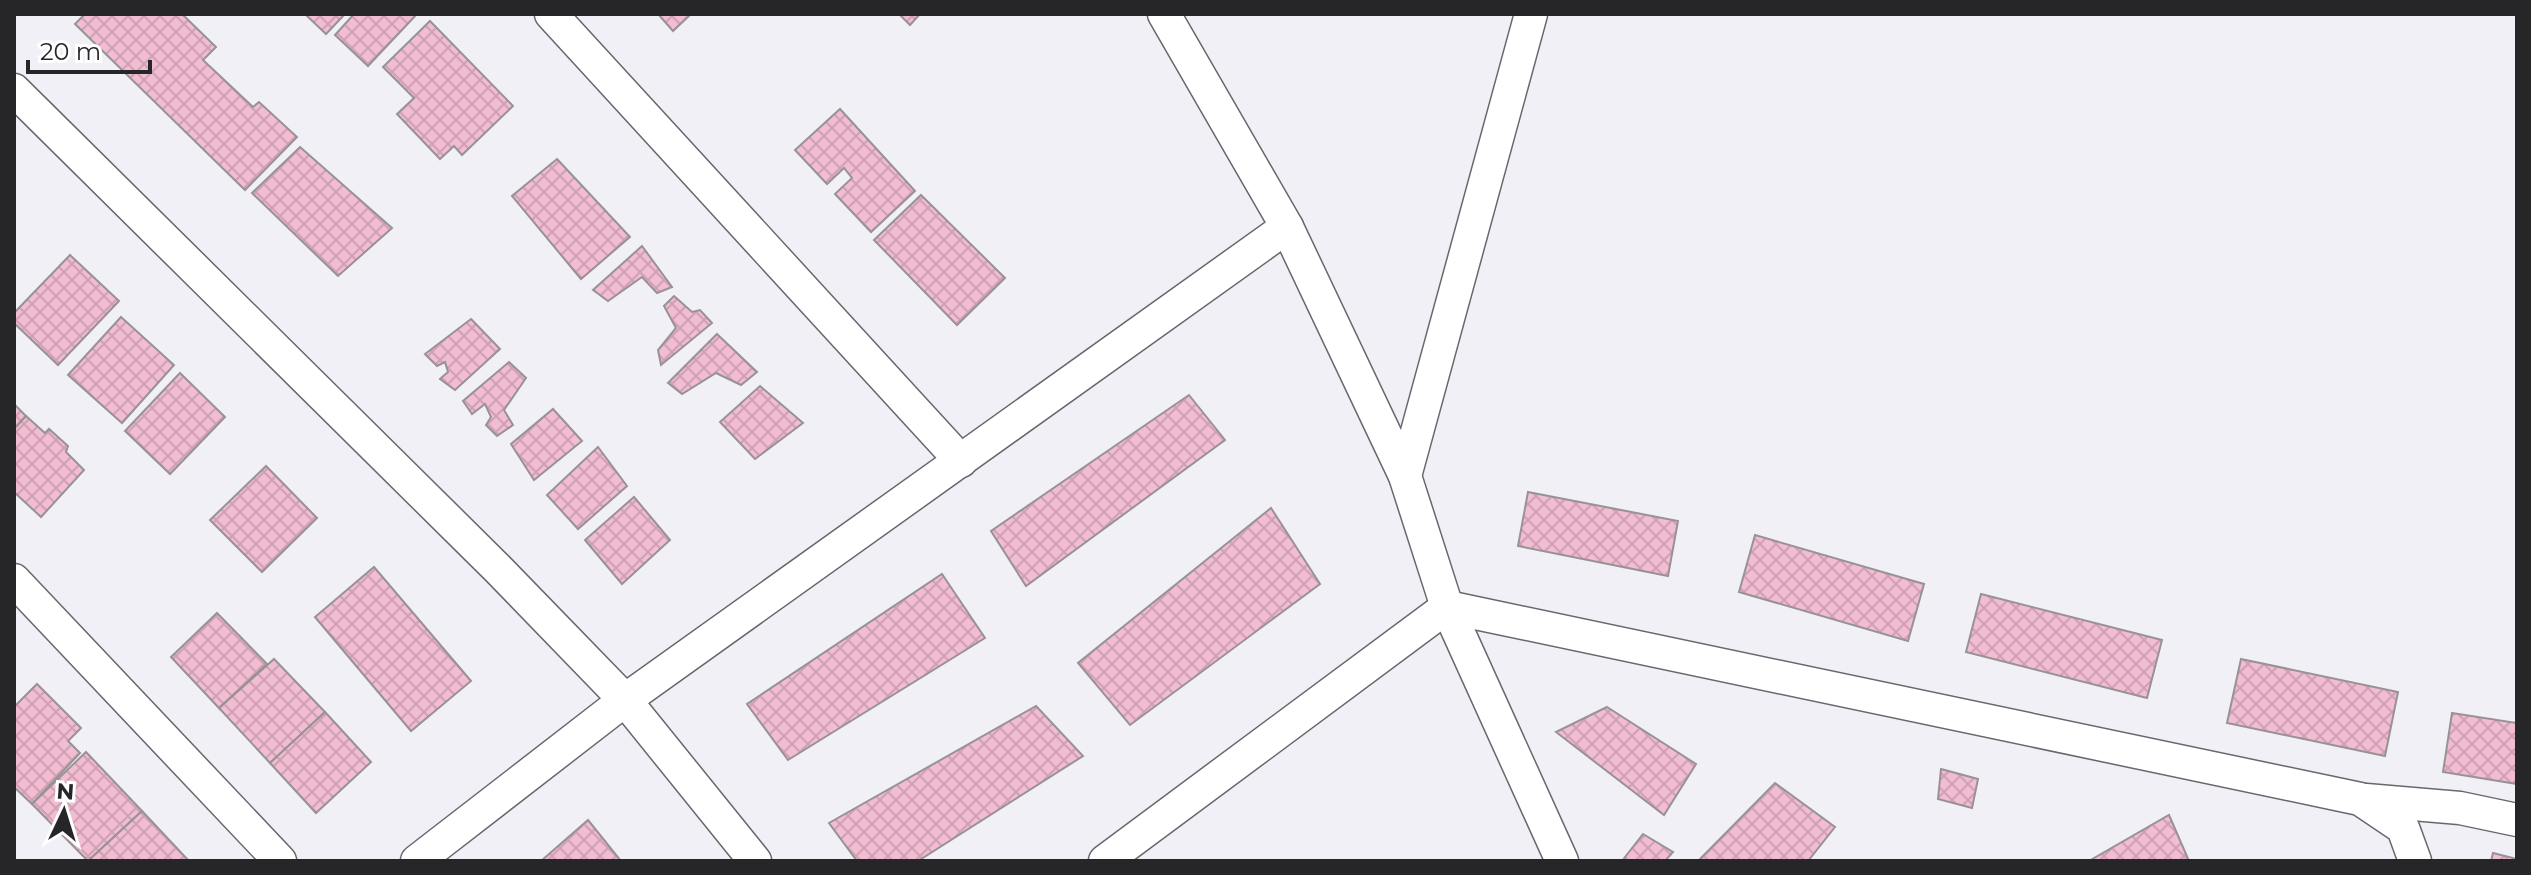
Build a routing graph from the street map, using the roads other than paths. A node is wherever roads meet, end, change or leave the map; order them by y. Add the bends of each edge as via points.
1 (551, 14) edge
2 (1164, 14) edge
3 (1531, 14) edge
4 (14, 90) edge
5 (1287, 227) junction
6 (961, 461) junction
7 (1405, 476) junction
8 (14, 580) edge
9 (1447, 607) junction
10 (625, 700) junction
11 (2360, 799) junction
12 (2517, 820) edge
13 (280, 861) edge
14 (417, 861) edge
15 (755, 861) edge
16 (1105, 861) edge
17 (1562, 861) edge
18 (2415, 861) edge

1 - 6 street
2 - 5 street
3 - 7 street
4 - 10 street
5 - 6 street
5 - 7 street
6 - 10 street
7 - 9 street
8 - 13 street
9 - 11 street
9 - 16 street
9 - 17 street
10 - 14 street
10 - 15 street
11 - 12 street via 2460,808
11 - 18 street via 2403,828

